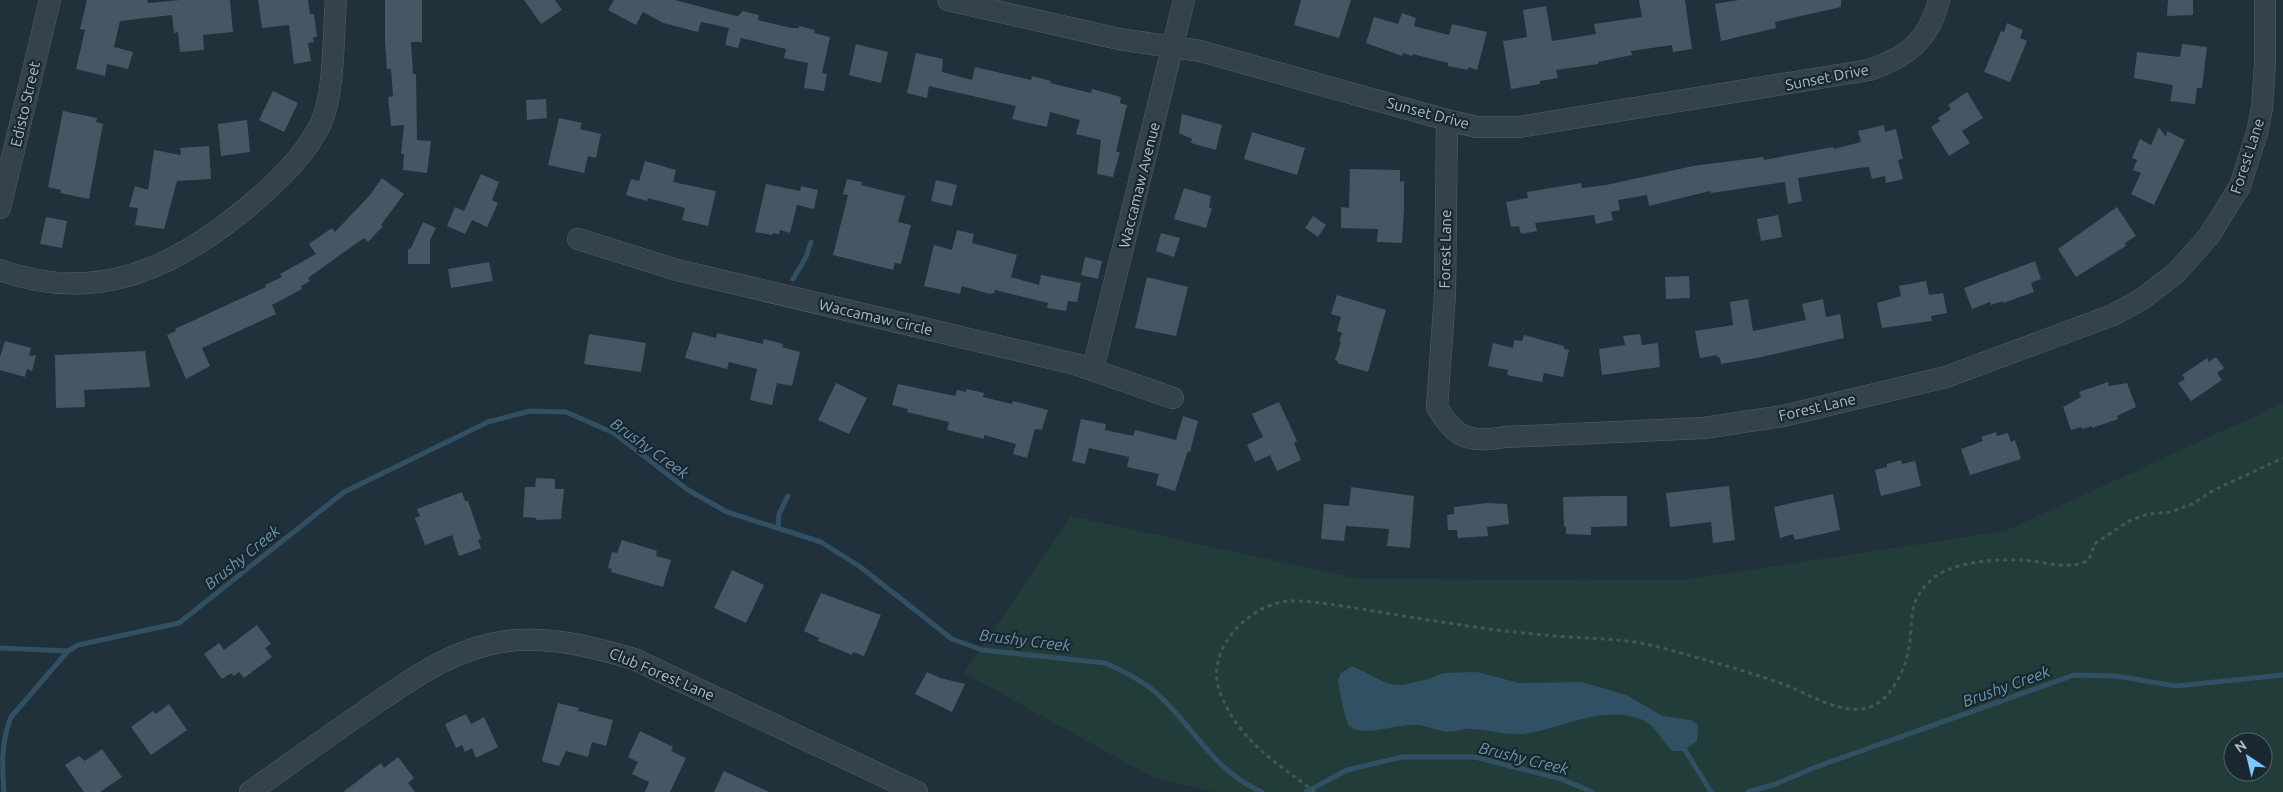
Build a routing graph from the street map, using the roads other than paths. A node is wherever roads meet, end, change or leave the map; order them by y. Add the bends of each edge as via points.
1 (50, 0) edge
2 (336, 0) edge
3 (948, 0) edge
4 (1184, 0) edge
5 (1939, 0) edge
6 (2265, 0) edge
7 (1172, 48) junction
8 (1447, 120) junction
9 (0, 208) edge
10 (578, 239) dead end
11 (0, 270) edge
12 (1093, 369) junction
13 (1173, 398) dead end
14 (250, 792) edge
15 (917, 792) edge

1 - 9 street, Edisto Street
2 - 11 street via 328,103 321,122 311,142 289,168 230,222 166,264 121,279 91,284 53,283
3 - 7 street, Sunset Drive
4 - 7 street, Waccamaw Avenue
5 - 8 street, Sunset Drive via 1936,14 1920,42 1892,62 1869,70 1519,127 1477,127
6 - 8 street, Forest Lane via 2262,108 2240,186 2209,236 2176,273 2142,299 2113,315 1946,377 1783,416 1704,428 1472,440 1446,422 1437,407 1445,294
7 - 8 street, Sunset Drive via 1200,51
7 - 12 street, Waccamaw Avenue
10 - 12 street, Waccamaw Circle via 677,270
12 - 13 street, Waccamaw Circle
14 - 15 street, Club Forest Lane via 443,660 485,645 525,640 592,646 634,660

